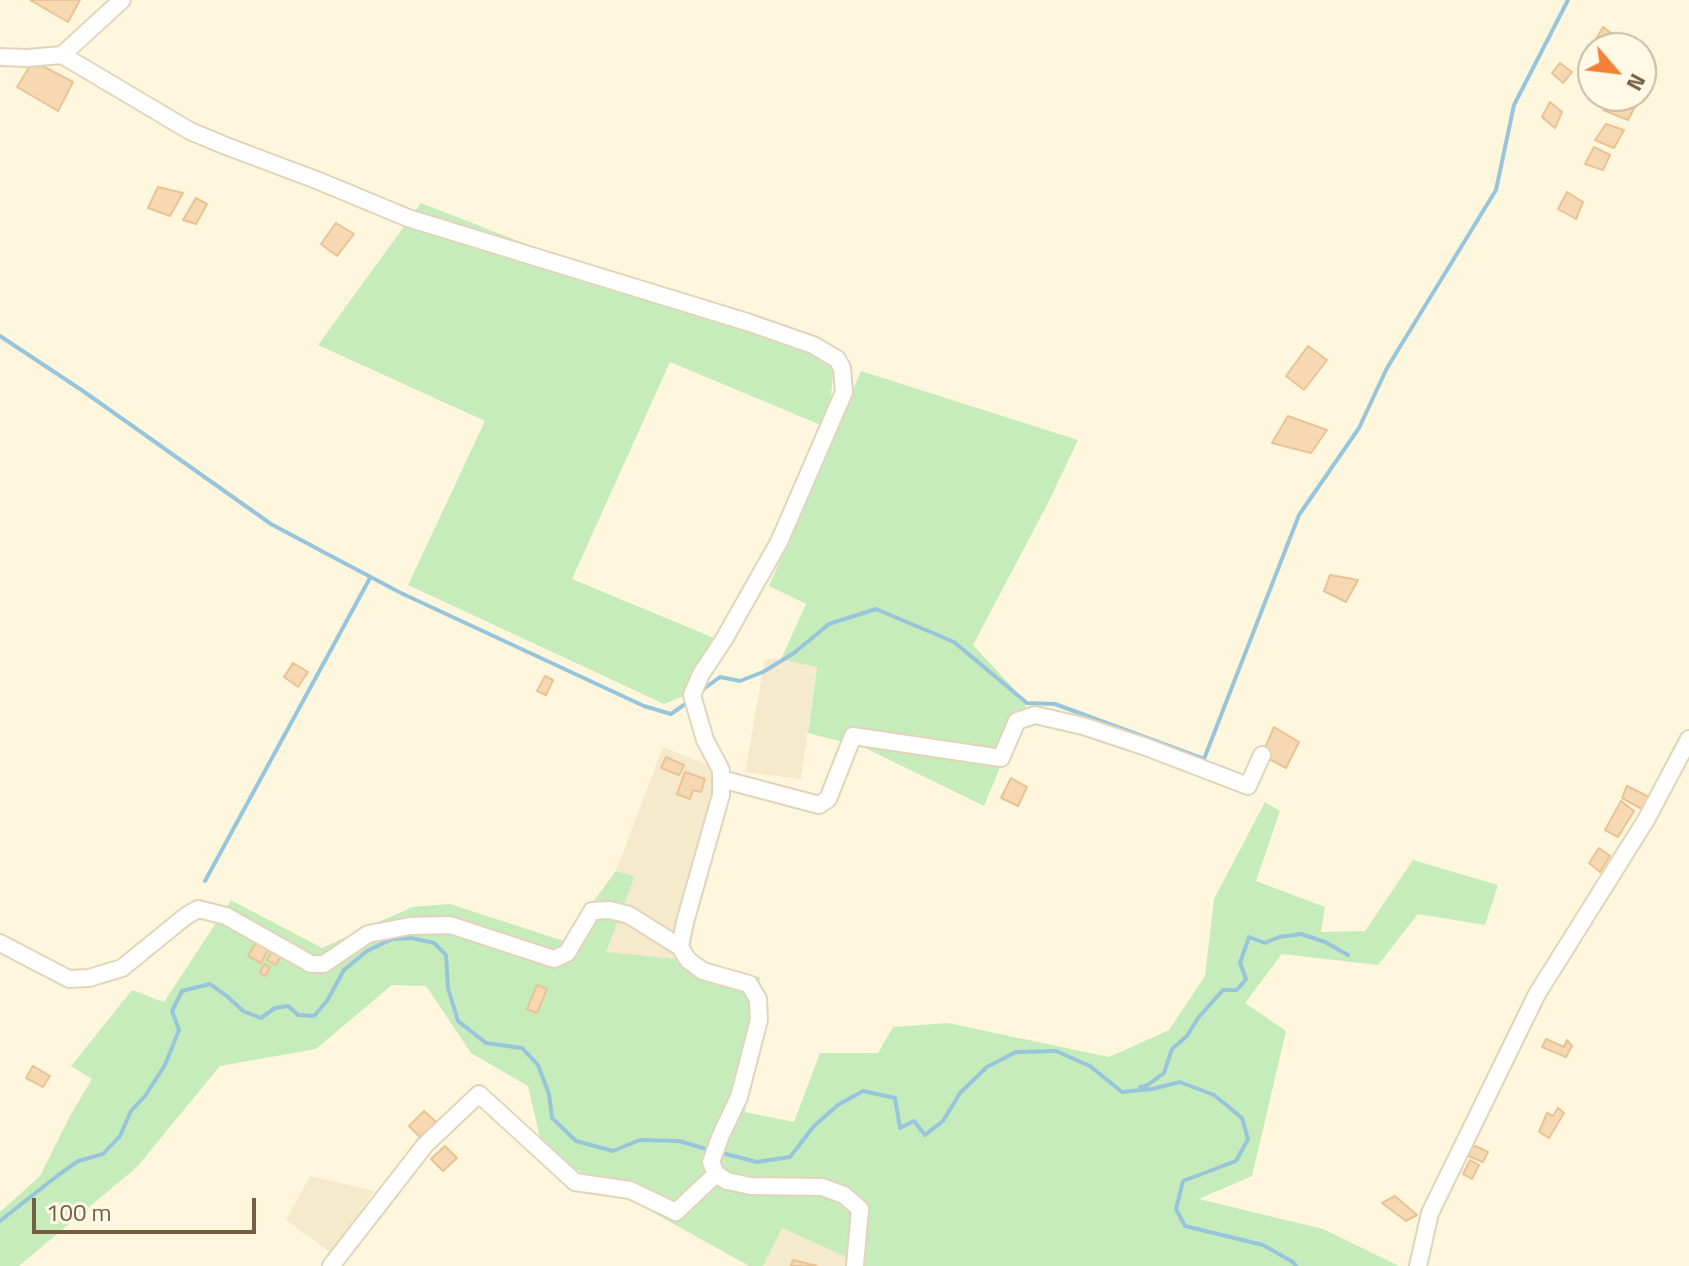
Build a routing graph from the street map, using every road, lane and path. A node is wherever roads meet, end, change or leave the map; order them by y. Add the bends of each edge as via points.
1 (122, 0) edge
2 (62, 55) junction
3 (0, 57) edge
4 (1689, 739) edge
5 (1262, 755) dead end
6 (721, 779) junction
7 (0, 943) edge
8 (680, 947) junction
9 (716, 1174) junction
10 (331, 1266) edge
11 (855, 1266) edge
12 (1418, 1266) edge

1 - 2 street
2 - 3 street
2 - 6 street via 190,131 408,218 747,322 837,359 844,392 779,542 692,695
4 - 12 street via 1646,820 1537,994 1430,1213
5 - 6 street via 1248,786 1146,747 1035,715 1017,721 1001,758 853,736 828,799 819,805
6 - 8 street
7 - 8 street via 69,979 89,978 122,968 198,909 226,916 311,964 324,964 368,934 450,925 554,959 567,953 592,911 610,910 629,915
8 - 9 street via 703,971 749,984 758,999 759,1020 739,1097 711,1162
9 - 10 street via 676,1212 630,1190 575,1182 479,1094 425,1145
9 - 11 street via 751,1186 822,1187 844,1195 860,1209

